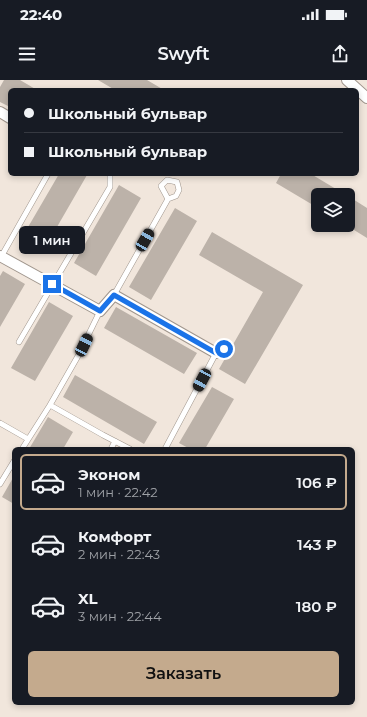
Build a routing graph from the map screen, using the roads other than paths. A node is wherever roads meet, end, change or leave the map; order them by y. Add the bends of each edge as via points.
1 (347, 80) edge
2 (356, 88) edge
3 (359, 91) edge
4 (367, 98) edge
5 (47, 176) edge
6 (110, 176) edge
7 (168, 199) dead end
8 (0, 258) edge
9 (52, 284) junction
10 (114, 295) junction
11 (100, 311) junction
12 (19, 342) dead end
13 (220, 351) joint
14 (50, 405) junction
15 (0, 423) edge
16 (28, 440) junction
17 (115, 441) junction
18 (23, 447) edge
19 (111, 447) edge
20 (126, 447) edge
21 (166, 447) edge
22 (12, 464) edge
23 (0, 484) edge

1 - 2 street
3 - 4 street
5 - 8 lane
6 - 9 lane via 110,187
7 - 10 lane
8 - 9 street
9 - 11 street
9 - 12 lane
10 - 11 street
10 - 13 street
11 - 14 lane
13 - 21 lane
14 - 16 lane
14 - 17 lane
15 - 16 lane
16 - 18 lane
17 - 19 lane
17 - 20 lane
22 - 23 lane

